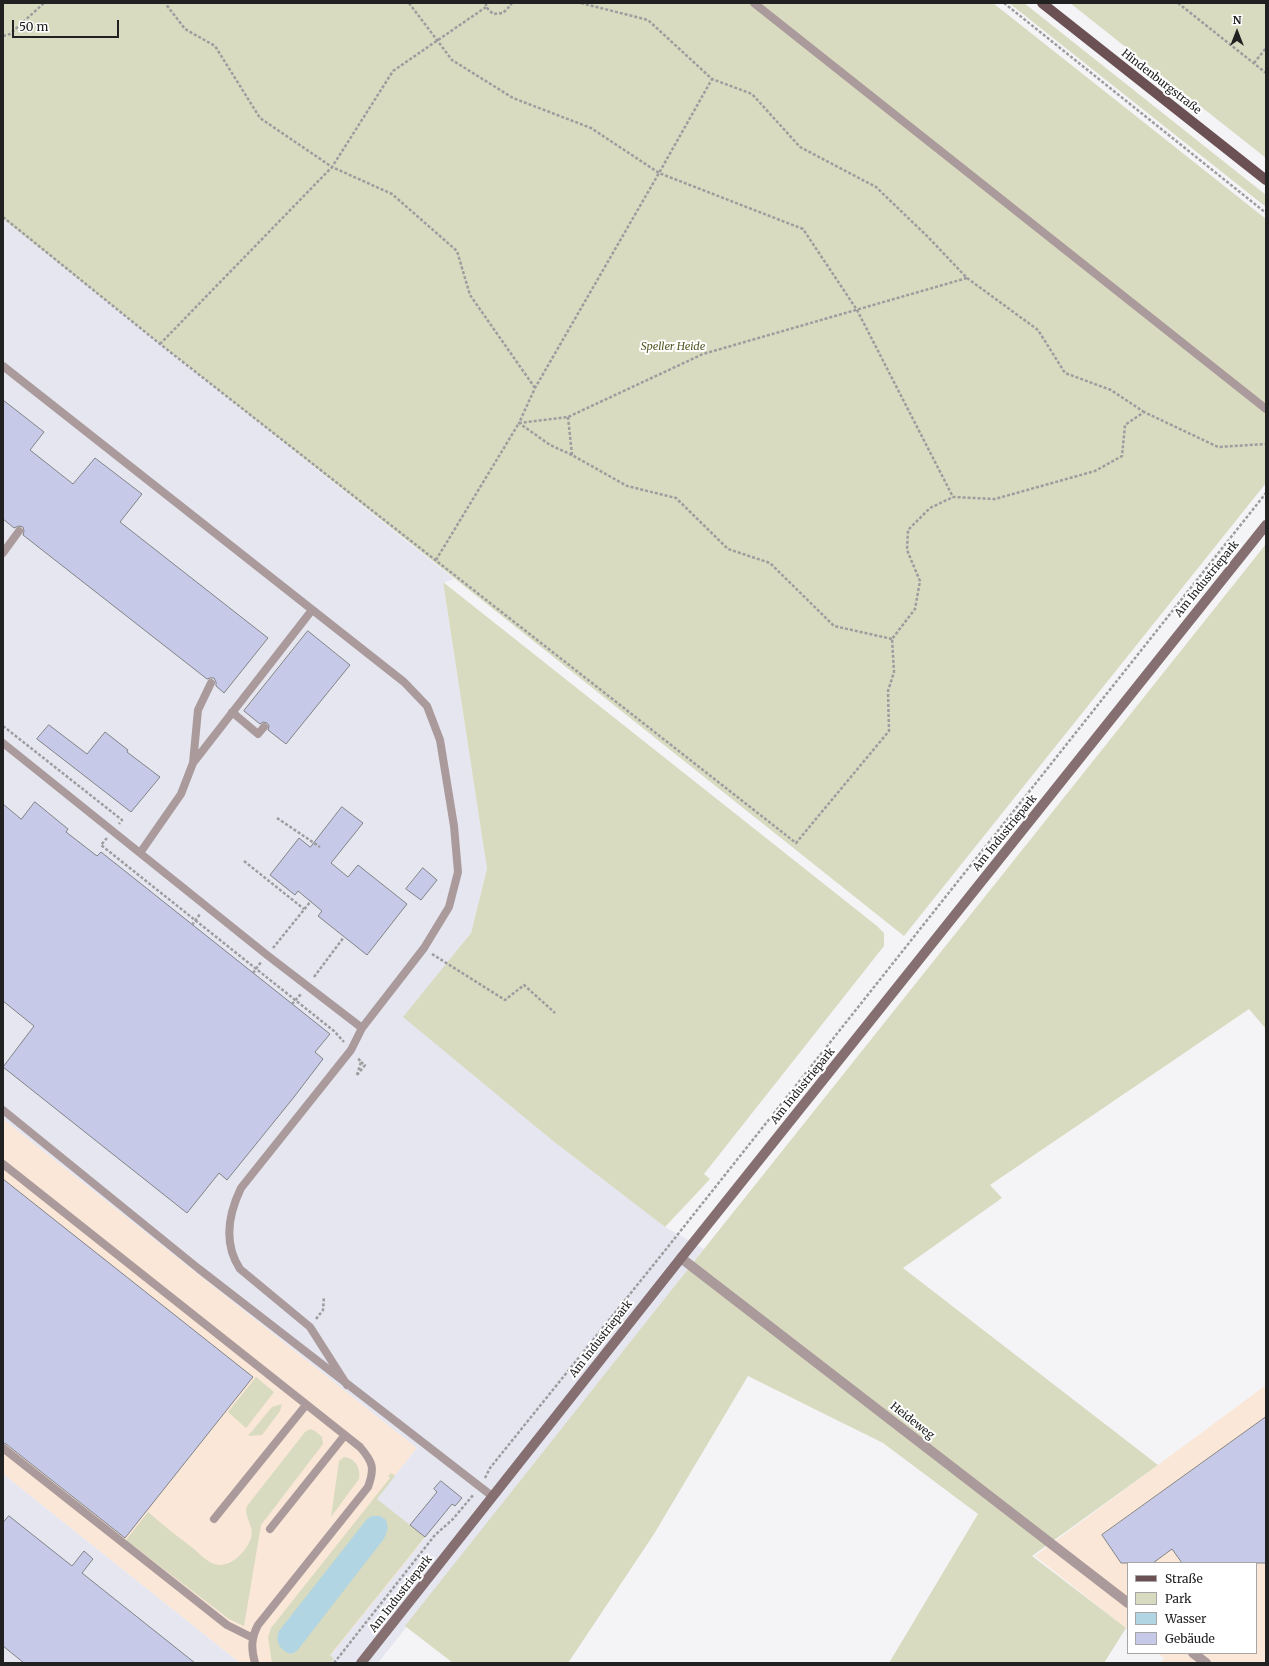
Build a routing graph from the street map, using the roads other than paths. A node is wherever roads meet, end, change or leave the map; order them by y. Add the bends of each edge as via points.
1 (754, 3) edge
2 (1042, 3) edge
3 (1266, 180) edge
4 (3, 366) edge
5 (1266, 410) edge
6 (1266, 525) edge
7 (19, 531) dead end
8 (3, 553) edge
9 (312, 610) junction
10 (211, 683) dead end
11 (232, 712) junction
12 (264, 727) dead end
13 (3, 743) edge
14 (193, 763) junction
15 (140, 853) junction
16 (362, 1028) junction
17 (3, 1110) edge
18 (3, 1164) edge
19 (681, 1258) junction
20 (347, 1384) junction
21 (306, 1404) junction
22 (345, 1435) junction
23 (3, 1448) edge
24 (492, 1496) junction
25 (214, 1519) dead end
26 (270, 1529) dead end
27 (1127, 1602) edge
28 (253, 1638) junction
29 (1194, 1654) edge
30 (255, 1663) edge
31 (361, 1663) edge
32 (1206, 1663) edge

1 - 5 lane
2 - 3 main road, Hindenburgstraße
4 - 9 lane
6 - 19 street, Am Industriepark
7 - 8 lane
9 - 11 lane
9 - 16 lane via 404,682 427,706 440,740 454,826 458,872 450,907 424,948
10 - 14 lane via 198,710
11 - 12 lane via 258,734
11 - 14 lane
13 - 15 lane
14 - 15 lane via 181,794
15 - 16 lane
16 - 20 lane via 351,1050 241,1188 231,1213 229,1227 233,1258 240,1269 310,1326
17 - 20 lane
18 - 21 lane
19 - 24 street, Am Industriepark
19 - 27 street, Heideweg
20 - 24 lane
21 - 22 lane
21 - 25 lane
22 - 26 lane
22 - 28 lane via 360,1447 370,1461 372,1476 368,1487 258,1625
23 - 28 lane via 227,1625
24 - 31 street, Am Industriepark
28 - 30 lane
29 - 32 street

